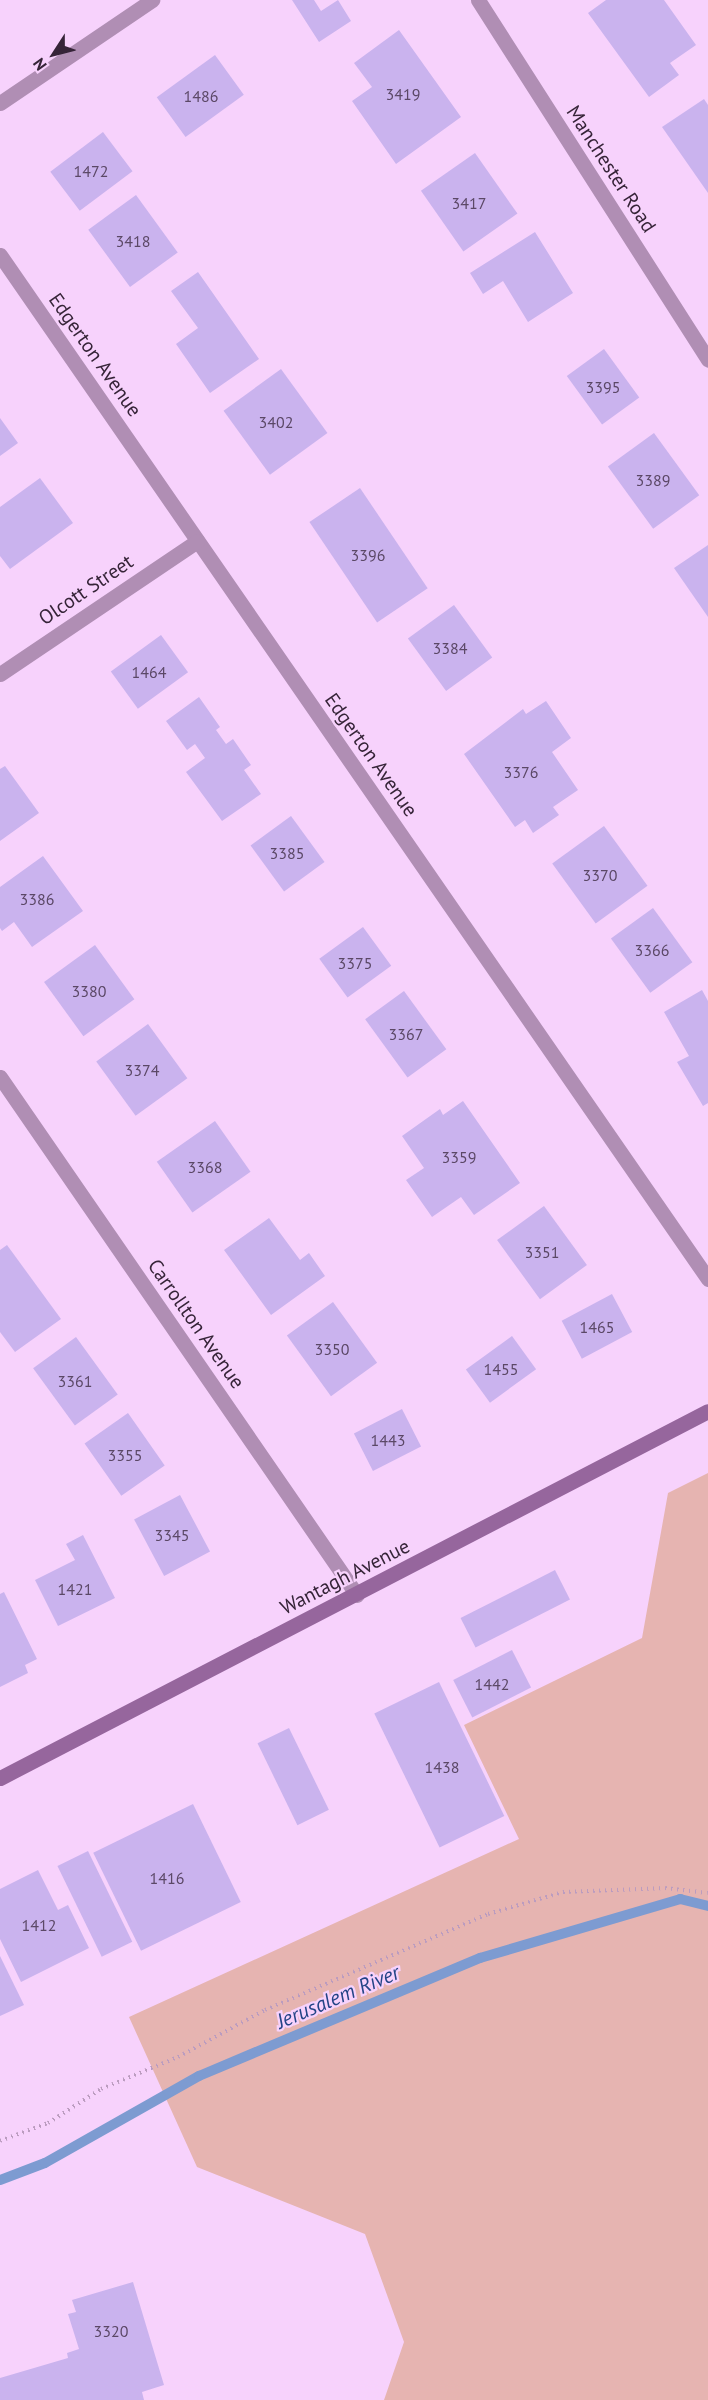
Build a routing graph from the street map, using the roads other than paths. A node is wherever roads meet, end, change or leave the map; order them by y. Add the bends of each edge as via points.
1 (152, 0) edge
2 (478, 0) edge
3 (0, 103) edge
4 (0, 255) edge
5 (708, 360) edge
6 (196, 540) junction
7 (0, 674) edge
8 (0, 1077) edge
9 (708, 1279) edge
10 (708, 1411) edge
11 (357, 1595) junction
12 (0, 1778) edge

1 - 3 street
2 - 5 street, Manchester Road
4 - 6 street, Edgerton Avenue
6 - 7 street, Olcott Street
6 - 9 street, Edgerton Avenue
8 - 11 street, Carrollton Avenue
10 - 11 main road, Wantagh Avenue
11 - 12 main road, Wantagh Avenue

